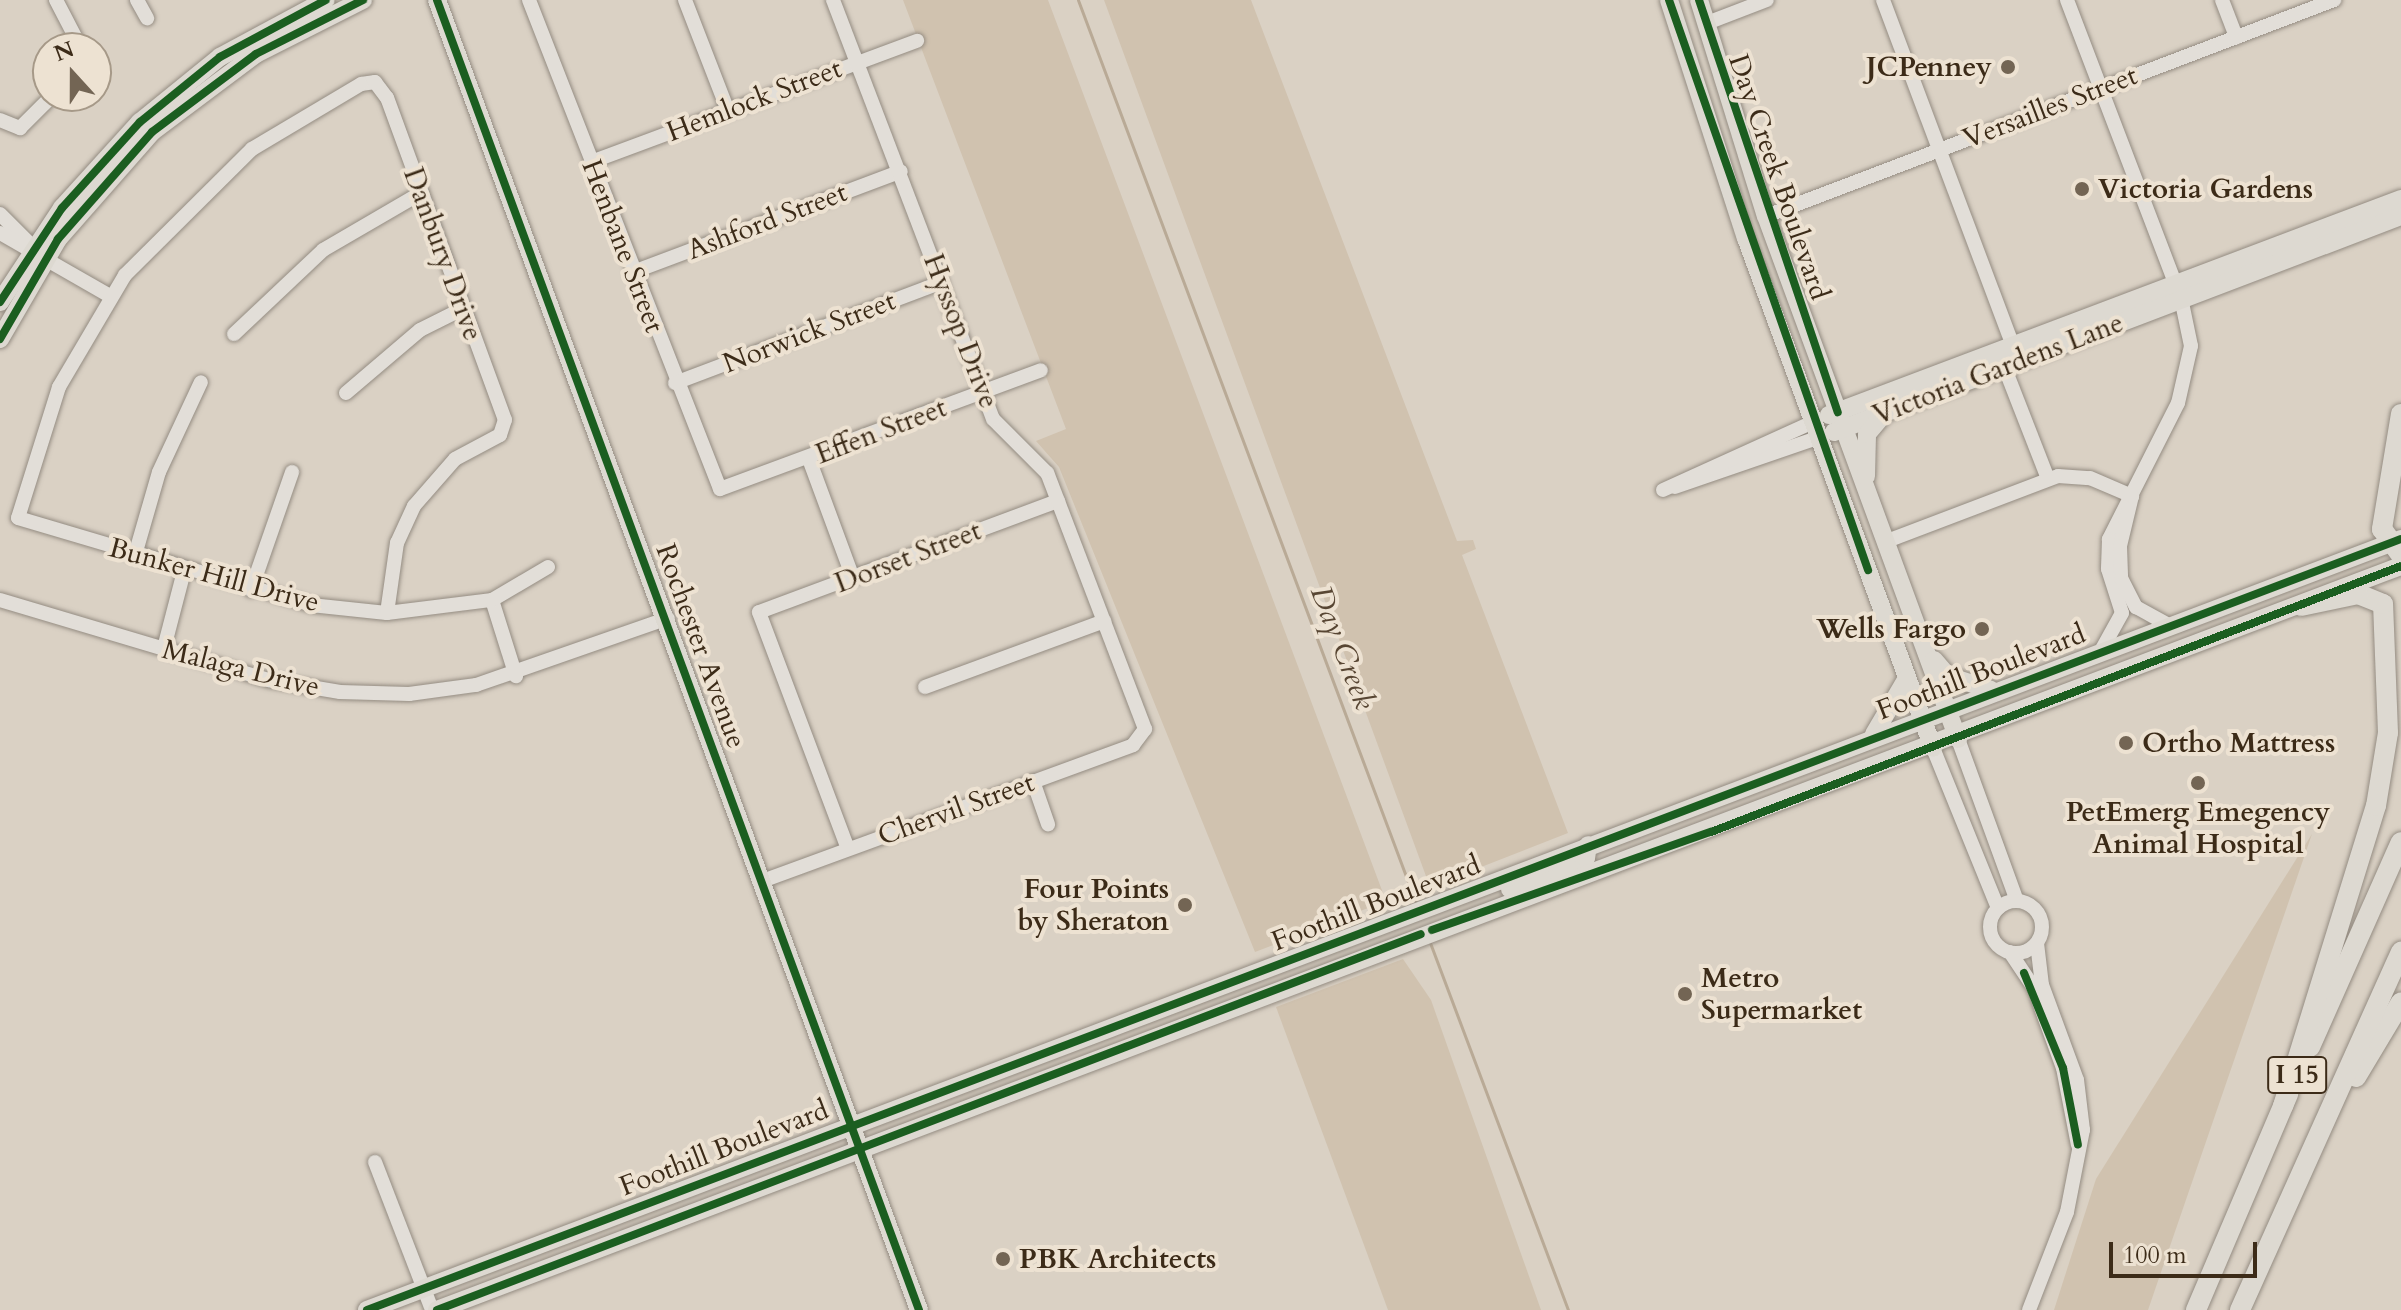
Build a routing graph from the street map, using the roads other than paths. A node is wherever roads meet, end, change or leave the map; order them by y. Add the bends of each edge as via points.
1 (56, 0) edge
2 (137, 0) edge
3 (326, 0) edge
4 (363, 0) edge
5 (437, 0) edge
6 (529, 0) edge
7 (685, 0) edge
8 (833, 0) edge
9 (1669, 0) edge
10 (1675, 0) edge
11 (1699, 0) edge
12 (1767, 0) edge
13 (1883, 0) edge
14 (2067, 0) edge
15 (2222, 0) edge
16 (2334, 0) edge
17 (147, 18) dead end
18 (1707, 23) junction
19 (73, 32) edge
20 (2236, 37) junction
21 (917, 41) dead end
22 (859, 60) junction
23 (2101, 88) junction
24 (1699, 91) junction
25 (728, 111) junction
26 (36, 112) edge
27 (0, 120) edge
28 (1939, 149) junction
29 (591, 162) junction
30 (901, 171) junction
31 (421, 193) junction
32 (2401, 199) edge
33 (0, 214) edge
34 (1766, 216) junction
35 (2401, 216) edge
36 (0, 233) edge
37 (39, 252) junction
38 (633, 272) junction
39 (942, 282) junction
40 (2178, 291) junction
41 (110, 296) junction
42 (0, 302) edge
43 (462, 309) junction
44 (234, 334) dead end
45 (0, 339) edge
46 (2013, 345) junction
47 (2004, 366) junction
48 (1041, 370) dead end
49 (201, 382) dead end
50 (675, 383) junction
51 (346, 393) dead end
52 (983, 393) junction
53 (1886, 411) junction
54 (2401, 414) edge
55 (1841, 420) junction
56 (1818, 429) junction
57 (809, 459) junction
58 (292, 472) dead end
59 (2048, 479) junction
60 (1866, 487) junction
61 (720, 489) joint
62 (2132, 496) junction
63 (1058, 501) junction
64 (1887, 541) junction
65 (2396, 546) edge
66 (135, 555) junction
67 (2401, 566) edge
68 (548, 567) dead end
69 (184, 571) junction
70 (853, 578) junction
71 (251, 590) junction
72 (0, 600) edge
73 (492, 600) junction
74 (2301, 606) junction
75 (387, 613) junction
76 (668, 618) junction
77 (1104, 621) junction
78 (2169, 625) junction
79 (164, 648) junction
80 (2102, 649) junction
81 (1927, 652) junction
82 (516, 676) junction
83 (1907, 678) junction
84 (925, 687) dead end
85 (1993, 691) junction
86 (1947, 708) junction
87 (1922, 718) junction
88 (1144, 736) joint
89 (1873, 736) junction
90 (1958, 739) junction
91 (1933, 748) junction
92 (1033, 781) junction
93 (1048, 824) dead end
94 (2401, 842) edge
95 (1588, 845) junction
96 (848, 849) junction
97 (765, 880) junction
98 (2017, 901) junction
99 (1998, 908) junction
100 (1471, 914) junction
101 (2037, 943) junction
102 (2401, 951) edge
103 (2010, 952) junction
104 (2401, 1002) edge
105 (2334, 1101) junction
106 (2283, 1106) junction
107 (854, 1122) junction
108 (863, 1145) junction
109 (2078, 1145) junction
110 (375, 1162) dead end
111 (423, 1289) junction
112 (367, 1310) edge
113 (434, 1310) edge
114 (919, 1310) edge
115 (2029, 1310) edge
116 (2196, 1310) edge
117 (2240, 1310) edge

1 - 19 street
2 - 17 street
3 - 37 main road via 243,43 166,99 89,176
4 - 37 main road via 256,54 178,108
5 - 76 main road, Rochester Avenue
6 - 29 street, Henbane Street
7 - 25 street
8 - 22 street, Hyssop Drive
9 - 24 main road, Day Creek Boulevard
10 - 18 main road via 1687,17
11 - 18 main road, Day Creek Boulevard
12 - 18 street
13 - 28 street
14 - 23 street
15 - 20 street
16 - 20 street, Versailles Street
18 - 24 main road
18 - 34 main road, Day Creek Boulevard
20 - 23 street, Versailles Street
21 - 22 street, Hemlock Street
22 - 25 street, Hemlock Street
22 - 30 street, Hyssop Drive
23 - 28 street, Versailles Street
23 - 40 street
24 - 56 main road, Day Creek Boulevard
25 - 29 street, Hemlock Street
26 - 27 street via 20,128
28 - 34 street, Versailles Street
28 - 46 street
29 - 38 street, Henbane Street
30 - 38 street, Ashford Street
30 - 39 street, Hyssop Drive
31 - 41 street, Danbury Drive via 375,82 343,93 252,149 202,191
31 - 43 street, Danbury Drive
31 - 44 street via 323,250
32 - 40 main road, Victoria Gardens Lane
33 - 37 street
34 - 55 main road, Day Creek Boulevard
35 - 40 main road, Victoria Gardens Lane
36 - 37 street
37 - 41 street
37 - 42 main road
37 - 45 main road
38 - 50 street, Henbane Street
39 - 50 street, Norwick Street
39 - 52 street, Hyssop Drive
40 - 46 main road, Victoria Gardens Lane
40 - 47 main road, Victoria Gardens Lane
40 - 62 street via 2191,346 2186,380
41 - 66 street, Bunker Hill Drive via 59,387 18,518
43 - 51 street via 420,330
43 - 75 street, Danbury Drive via 503,428 455,459 414,506 394,552
46 - 55 main road, Victoria Gardens Lane
47 - 53 main road, Victoria Gardens Lane
47 - 59 street
48 - 52 street, Effen Street
49 - 66 street via 159,472
50 - 61 street, Henbane Street
52 - 57 street, Effen Street
52 - 63 street, Hyssop Drive via 1003,434 1041,464
53 - 55 main road, Victoria Gardens Lane
53 - 60 main road via 1867,434
54 - 65 highway via 2382,529
55 - 56 main road, Victoria Gardens Lane
55 - 60 main road, Day Creek Boulevard
56 - 56 street, Victoria Gardens Lane via 1663,490
56 - 83 main road, Day Creek Boulevard
57 - 61 street, Effen Street
57 - 70 street
58 - 71 street
59 - 62 street via 2074,474
59 - 64 street
60 - 64 main road, Day Creek Boulevard
62 - 78 street via 2118,556 2121,578 2136,607
62 - 80 street via 2109,539 2108,569 2122,613
63 - 70 street, Dorset Street
63 - 77 street, Hyssop Drive
64 - 81 main road, Day Creek Boulevard
65 - 78 main road, Foothill Boulevard
66 - 69 street, Bunker Hill Drive
67 - 74 main road, Foothill Boulevard
68 - 73 street, Bunker Hill Drive
69 - 71 street, Bunker Hill Drive
69 - 79 street
70 - 96 street, Dorset Street via 759,612
71 - 75 street, Bunker Hill Drive
72 - 79 street, Malaga Drive
73 - 75 street, Bunker Hill Drive
73 - 82 street
74 - 90 main road, Foothill Boulevard
74 - 106 highway via 2358,594 2383,604 2388,733 2376,806
76 - 82 street, Malaga Drive
76 - 97 main road, Rochester Avenue
77 - 84 street
77 - 88 street, Hyssop Drive
78 - 80 main road, Foothill Boulevard
79 - 82 street, Malaga Drive via 340,692 409,694
80 - 85 main road, Foothill Boulevard
81 - 85 main road via 1948,676
81 - 86 main road, Day Creek Boulevard
83 - 87 main road, Day Creek Boulevard
83 - 89 main road
85 - 86 main road, Foothill Boulevard
86 - 87 main road, Foothill Boulevard
86 - 90 main road, Day Creek Boulevard
87 - 89 main road, Foothill Boulevard
87 - 91 main road, Day Creek Boulevard
88 - 92 street, Chervil Street
89 - 95 main road, Foothill Boulevard
90 - 91 main road, Foothill Boulevard
90 - 98 street, Day Creek Boulevard
91 - 99 street, Day Creek Boulevard
91 - 100 main road, Foothill Boulevard
92 - 93 street
92 - 96 street, Chervil Street
94 - 106 highway, I 15
95 - 100 main road via 1586,858 1494,895
95 - 107 main road, Foothill Boulevard
96 - 97 street, Chervil Street
97 - 107 main road, Rochester Avenue
98 - 99 street
98 - 101 street via 2039,914
99 - 103 street via 1991,934
100 - 108 main road, Foothill Boulevard
101 - 103 street
101 - 109 street via 2042,985 2077,1080
102 - 105 highway, I 15
103 - 109 street via 2034,988 2063,1068
104 - 105 highway
105 - 117 highway, I 15
106 - 116 highway, I 15
107 - 108 main road, Rochester Avenue
107 - 111 main road, Foothill Boulevard
108 - 113 main road, Foothill Boulevard
108 - 114 main road, Rochester Avenue
109 - 115 street via 2067,1212
110 - 111 street
111 - 112 main road, Foothill Boulevard
111 - 113 street

